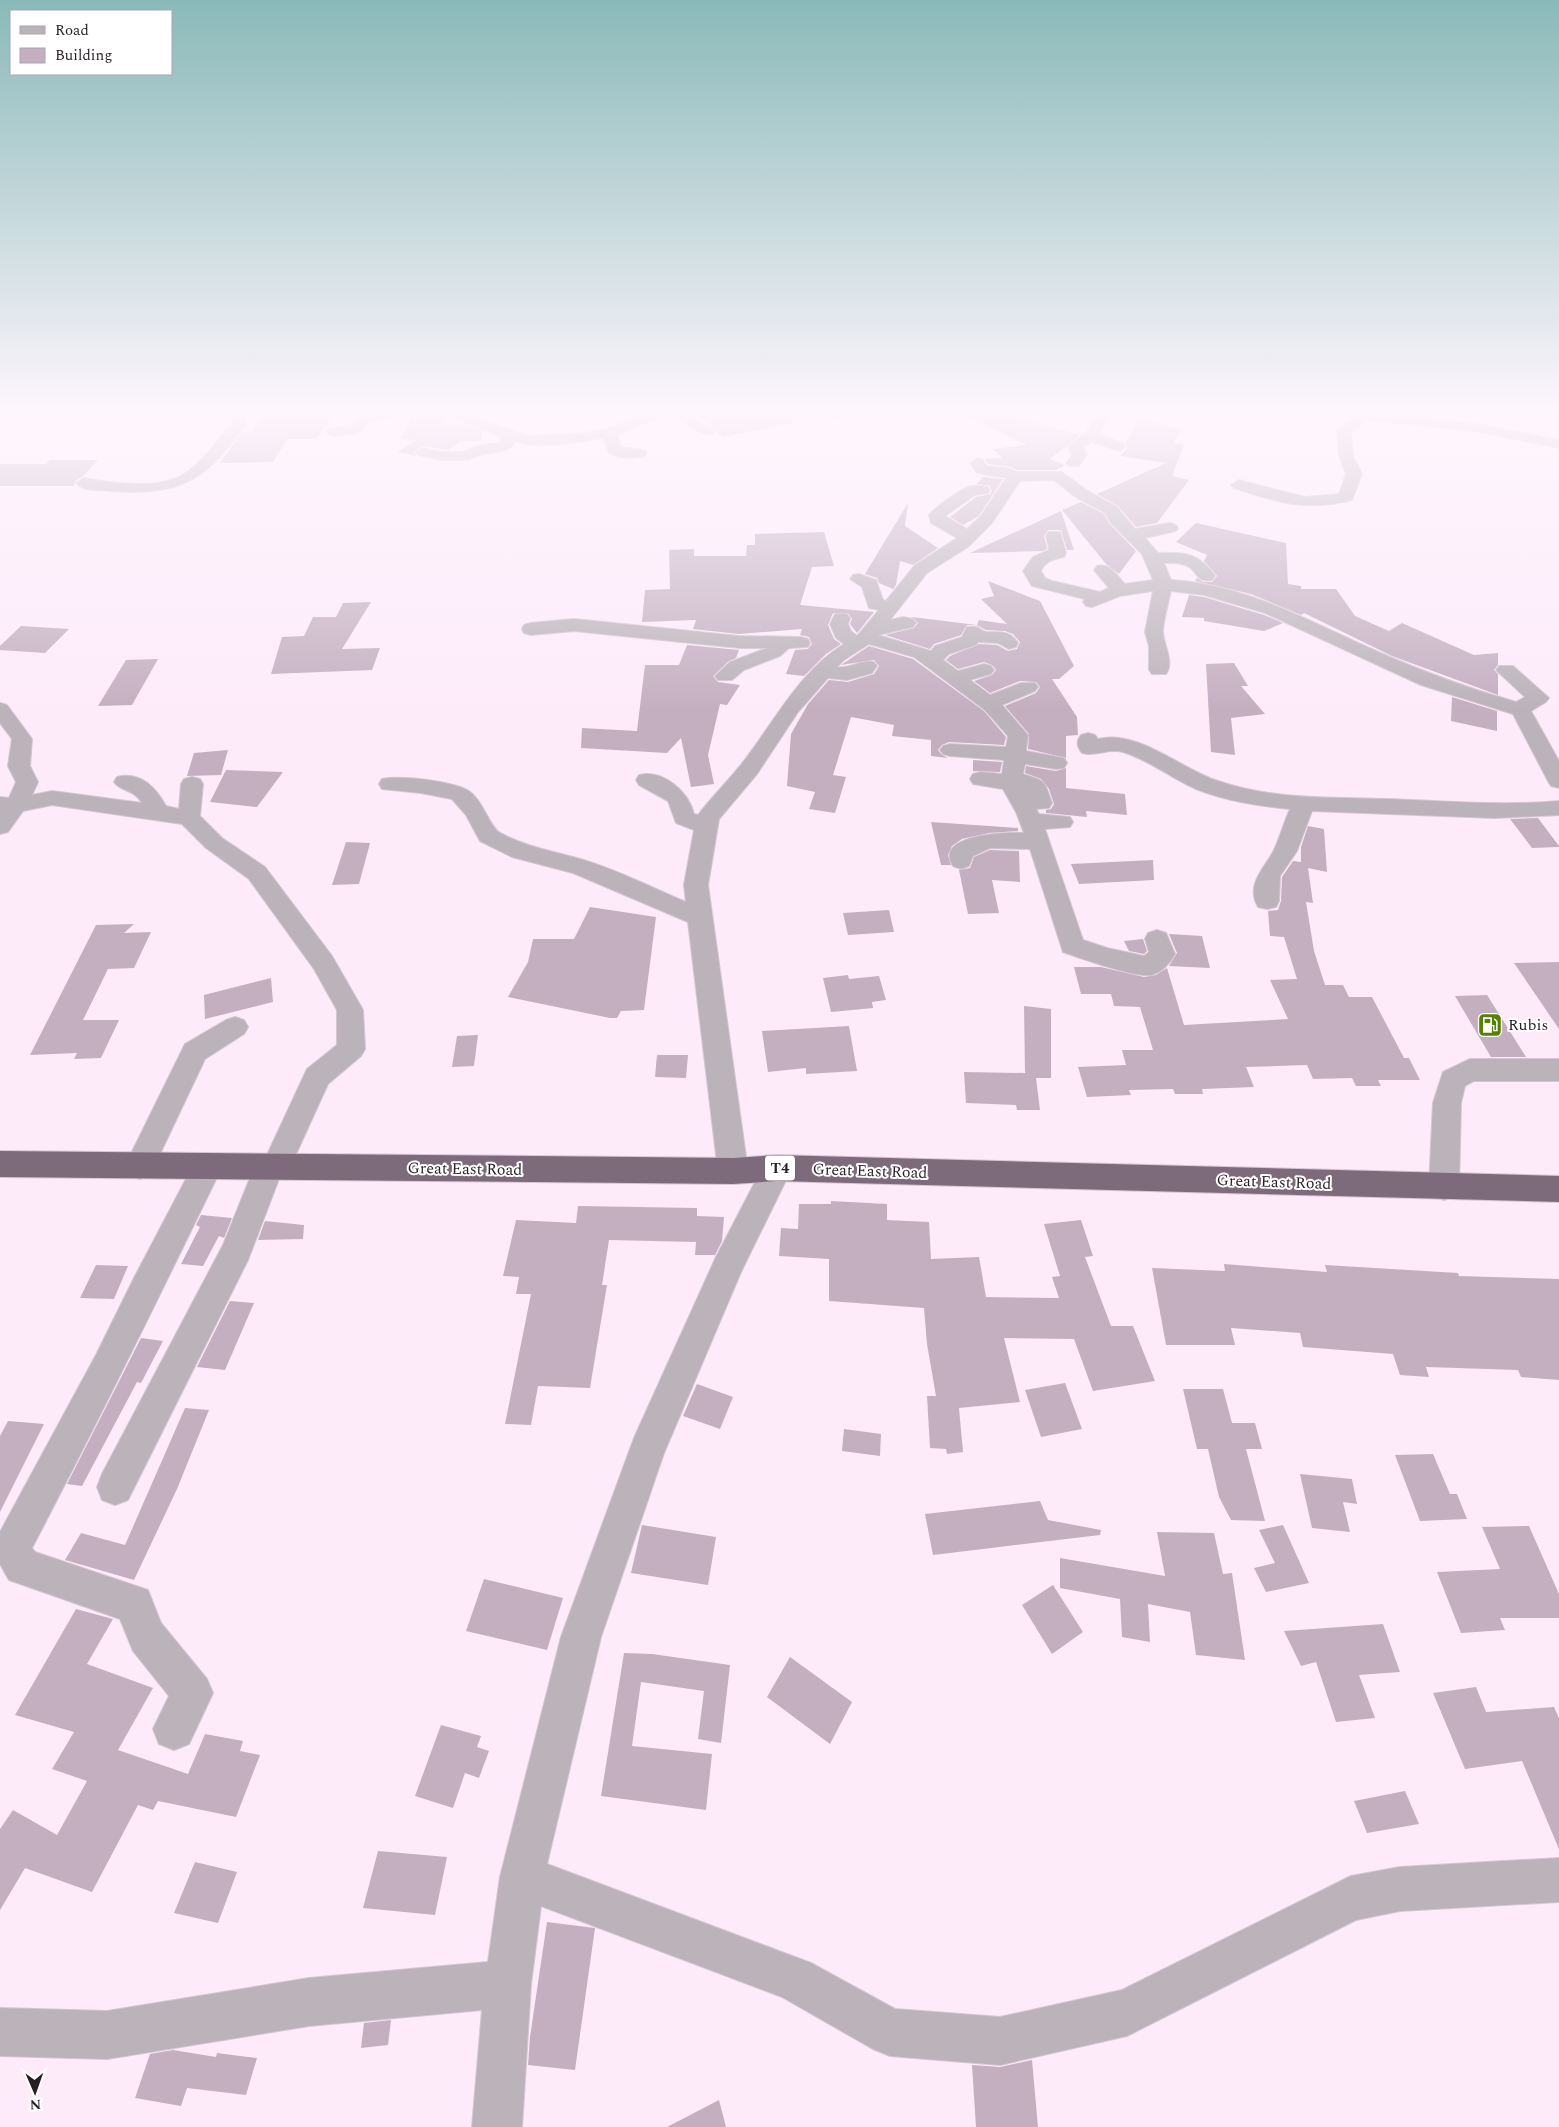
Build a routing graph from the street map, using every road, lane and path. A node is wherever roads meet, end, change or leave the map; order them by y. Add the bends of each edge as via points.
1 (939, 512) edge
2 (991, 512) edge
3 (1112, 512) edge
4 (1170, 528) dead end
5 (1124, 534) junction
6 (1054, 536) dead end
7 (967, 538) junction
8 (1152, 558) junction
9 (1103, 570) dead end
10 (1206, 576) dead end
11 (859, 579) dead end
12 (1163, 583) junction
13 (1120, 590) junction
14 (891, 607) junction
15 (841, 618) dead end
16 (907, 623) dead end
17 (531, 629) dead end
18 (794, 638) junction
19 (860, 641) junction
20 (1009, 643) dead end
21 (932, 661) junction
22 (867, 666) dead end
23 (984, 670) dead end
24 (1159, 670) dead end
25 (1506, 670) dead end
26 (823, 672) junction
27 (725, 676) dead end
28 (958, 679) junction
29 (937, 686) dead end
30 (1028, 687) dead end
31 (989, 703) junction
32 (0, 709) edge
33 (1520, 710) junction
34 (777, 728) junction
35 (800, 729) dead end
36 (1088, 739) dead end
37 (950, 750) dead end
38 (1016, 754) junction
39 (1056, 763) dead end
40 (982, 779) dead end
41 (646, 780) dead end
42 (1559, 781) edge
43 (125, 782) dead end
44 (1012, 782) junction
45 (192, 784) dead end
46 (390, 784) dead end
47 (1306, 802) junction
48 (8, 804) edge
49 (1559, 808) edge
50 (158, 812) junction
51 (1036, 812) junction
52 (189, 818) junction
53 (1062, 822) dead end
54 (0, 827) edge
55 (707, 827) junction
56 (1039, 842) junction
57 (962, 861) dead end
58 (1267, 901) dead end
59 (700, 917) junction
60 (1157, 939) dead end
61 (235, 1027) dead end
62 (1559, 1070) edge
63 (0, 1164) edge
64 (140, 1166) junction
65 (207, 1166) junction
66 (272, 1167) junction
67 (776, 1168) junction
68 (733, 1171) junction
69 (1444, 1187) junction
70 (1559, 1189) edge
71 (114, 1487) dead end
72 (174, 1730) dead end
73 (522, 1877) junction
74 (1559, 1880) edge
75 (508, 1984) junction
76 (0, 2032) edge
77 (497, 2127) edge

1 - 7 street via 937,520
2 - 7 street
3 - 5 street
4 - 5 street
5 - 8 street
6 - 13 street via 1058,553 1048,554 1035,565 1032,571 1038,581 1044,585 1080,591 1096,600
7 - 14 street via 921,569
8 - 10 street via 1196,562
8 - 12 street
9 - 13 street
11 - 14 street via 870,584 876,604
12 - 13 street
12 - 24 street via 1154,632
12 - 33 street via 1212,590 1273,609 1416,676
14 - 19 street
15 - 19 street via 839,624 843,634
16 - 19 street via 899,622
17 - 18 street via 574,625
18 - 19 street
18 - 27 street via 771,656 730,669
19 - 21 street via 920,653
19 - 26 street
20 - 21 street via 1002,637 984,638 974,633 969,640 942,650
21 - 28 street
22 - 26 street via 865,670 847,674
23 - 28 street
25 - 33 street via 1539,698
26 - 34 street via 790,708
28 - 29 street
28 - 31 street
30 - 31 street
31 - 38 street via 1018,735
32 - 48 street via 22,740 19,766 27,782
33 - 42 street
34 - 35 street
34 - 55 street via 749,769 708,818
36 - 47 street via 1089,749 1111,742 1126,746 1222,790 1266,800
37 - 38 street
38 - 39 street
38 - 44 street
40 - 44 street
41 - 55 street via 670,791 681,801 684,818
43 - 50 street via 140,785
44 - 51 street via 1014,793
45 - 52 street
46 - 59 street via 459,794 476,812 488,836 520,852 580,867
47 - 49 street via 1489,811
47 - 58 street via 1292,826 1286,851 1268,876
48 - 50 street via 52,798
48 - 54 street
50 - 52 street
51 - 53 street
51 - 56 street
52 - 66 street via 214,843 257,873 323,963 350,1010 351,1049 317,1077
55 - 59 street via 696,885
56 - 57 street via 977,842 962,852
56 - 60 street via 1072,946 1149,966 1162,954
59 - 68 street
61 - 64 street via 195,1052
62 - 69 street via 1470,1070 1453,1080 1447,1103
63 - 64 highway, Great East Road / T4
64 - 65 highway, Great East Road / T4
65 - 66 highway, Great East Road / T4
65 - 72 street via 108,1366 12,1548 22,1567 134,1604 147,1638 193,1693
66 - 68 highway, Great East Road / T4
66 - 71 street via 237,1250
67 - 68 highway, Great East Road / T4
67 - 69 highway, Great East Road / T4
67 - 73 street via 727,1267 644,1461 581,1637
69 - 70 highway, Great East Road / T4
73 - 74 street via 795,1979 890,2032 1000,2041 1127,2012 1352,1898 1400,1889
73 - 75 street
75 - 76 street via 309,2002 108,2035
75 - 77 street

